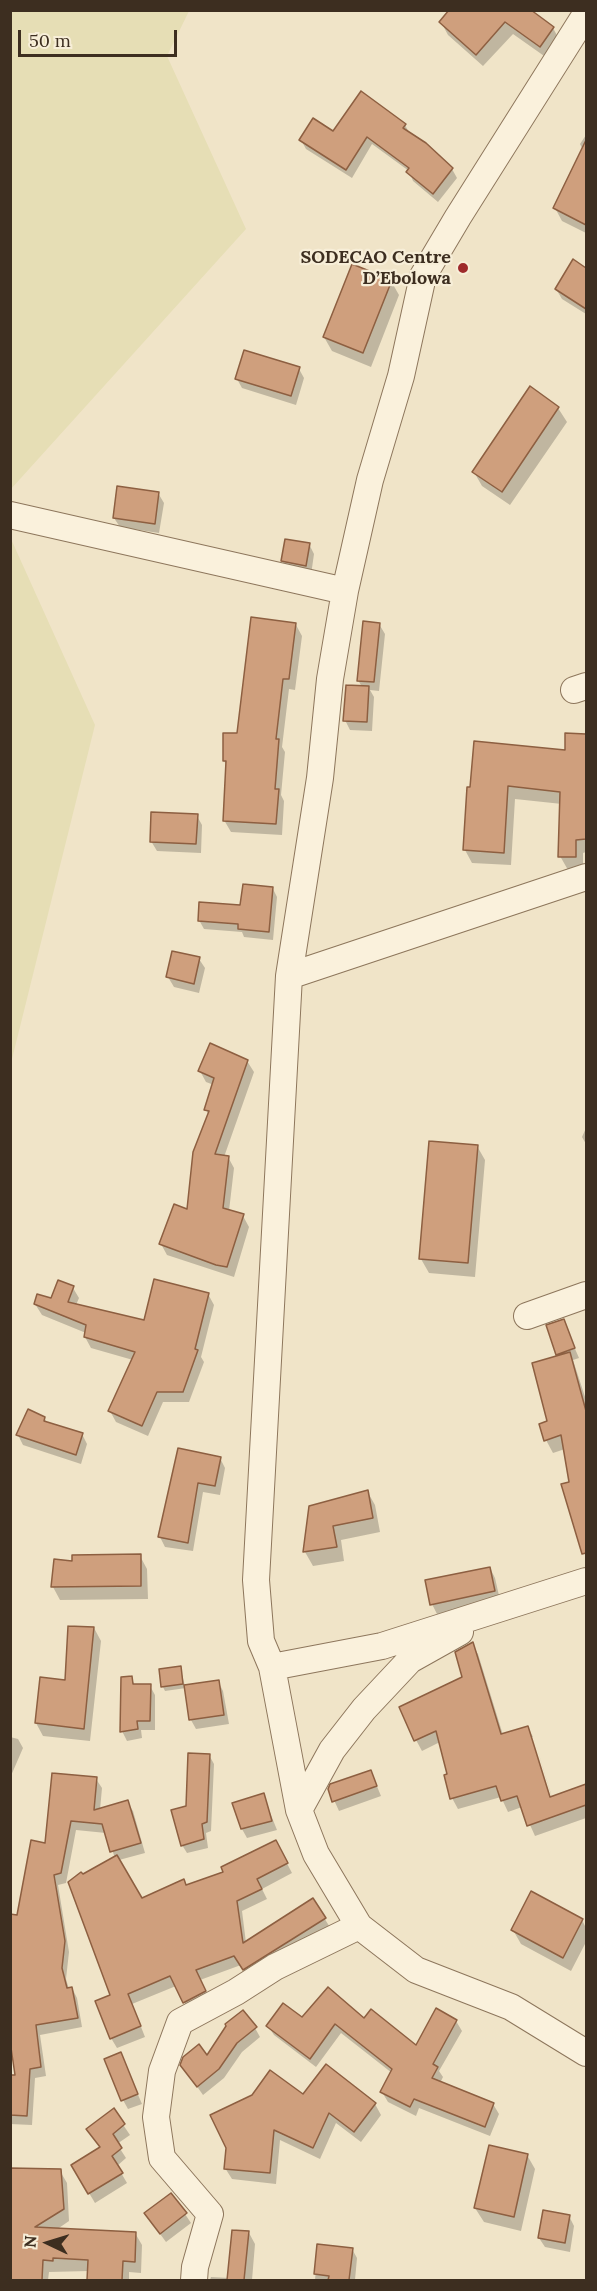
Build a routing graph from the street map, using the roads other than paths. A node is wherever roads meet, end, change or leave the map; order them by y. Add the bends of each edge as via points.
1 (586, 14) edge
2 (10, 515) edge
3 (345, 591) junction
4 (586, 877) edge
5 (289, 976) junction
6 (586, 1295) edge
7 (527, 1316) dead end
8 (586, 1581) edge
9 (507, 1605) junction
10 (272, 1667) junction
11 (299, 1810) junction
12 (359, 1926) junction
13 (586, 2053) edge
14 (194, 2280) edge

1 - 3 street via 423,276
2 - 3 street
3 - 5 street
4 - 5 street
5 - 10 street via 256,1580 261,1641
6 - 7 street
8 - 9 street
9 - 10 street via 382,1646
9 - 11 street via 410,1660 332,1750
10 - 11 street
11 - 12 street via 316,1854
12 - 13 street via 416,1970 511,2007
12 - 14 street via 275,1967 180,2022 162,2071 156,2117 162,2158 210,2214

